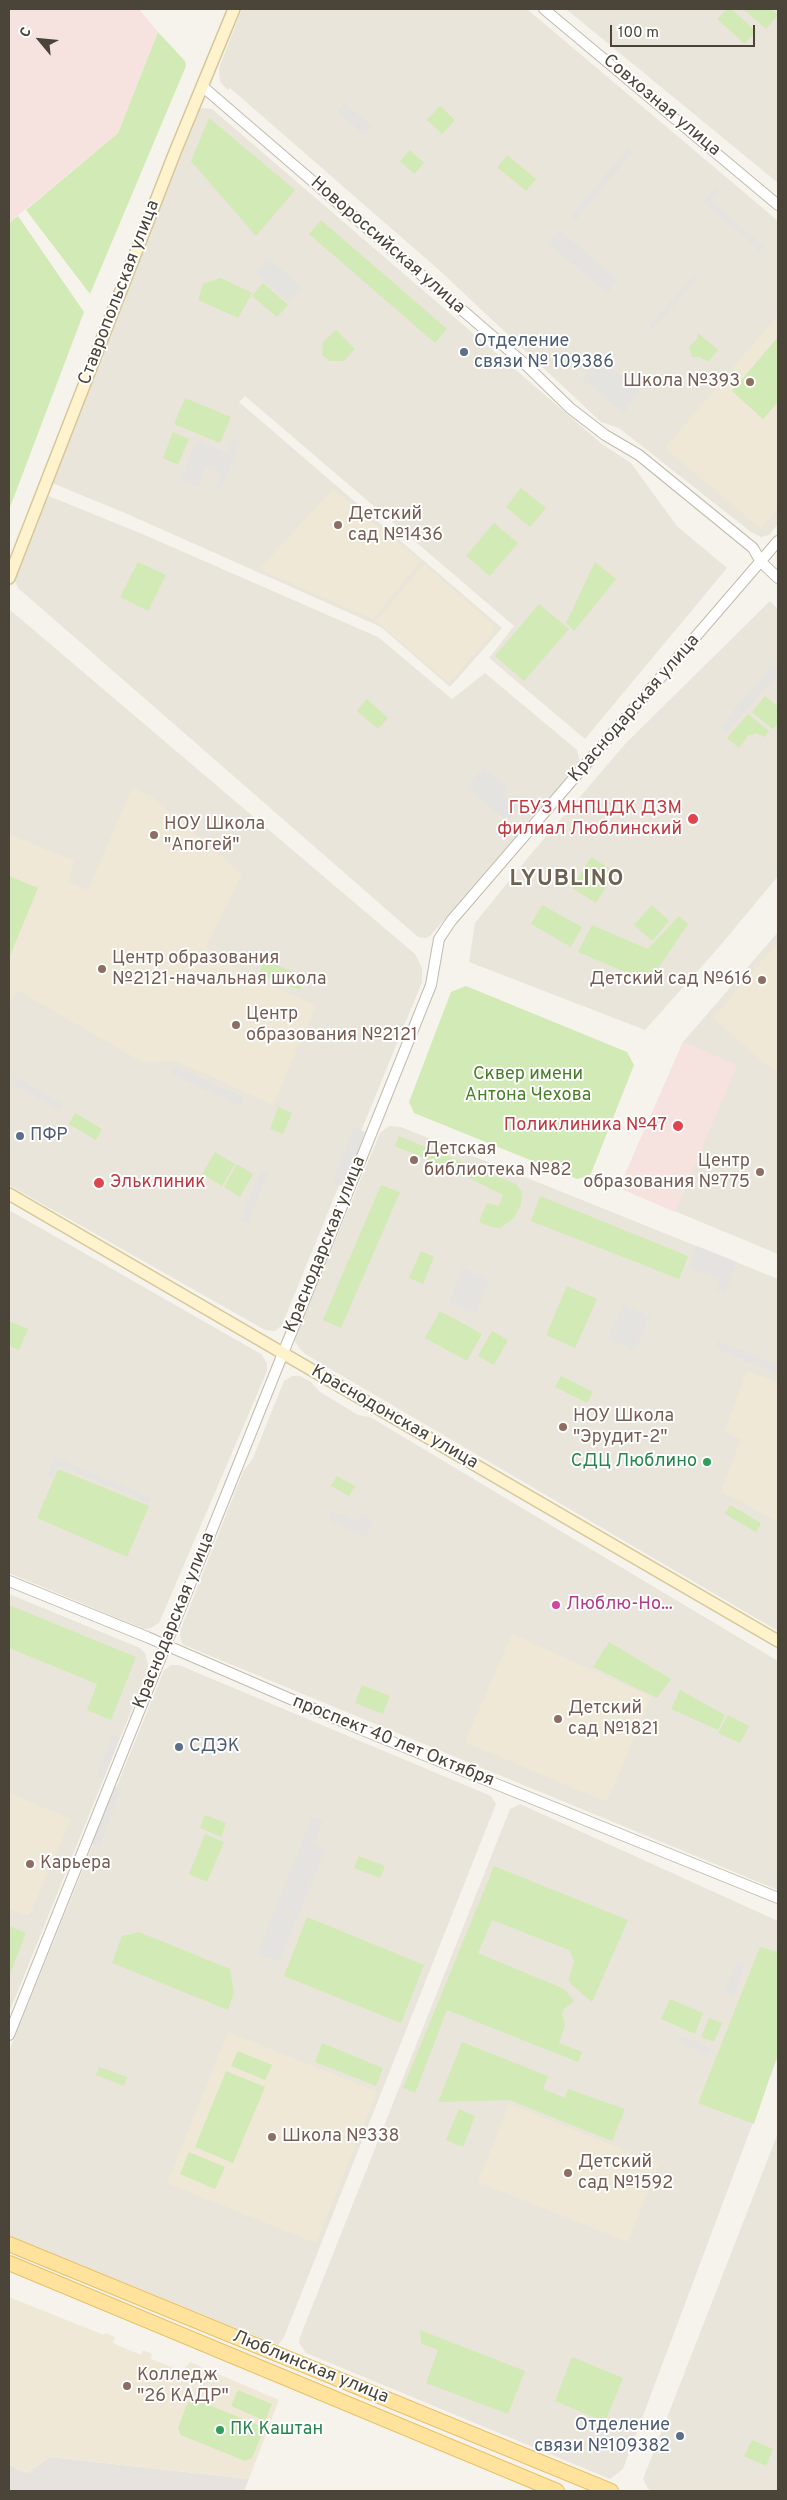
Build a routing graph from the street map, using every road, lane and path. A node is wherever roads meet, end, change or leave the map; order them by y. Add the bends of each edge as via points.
1 (234, 9) edge
2 (544, 9) edge
3 (202, 86) junction
4 (778, 205) edge
5 (778, 541) edge
6 (761, 562) junction
7 (9, 578) edge
8 (778, 578) edge
9 (9, 1194) edge
10 (283, 1353) junction
11 (9, 1581) edge
12 (778, 1641) edge
13 (165, 1645) junction
14 (778, 1898) edge
15 (9, 2035) edge
16 (9, 2244) edge
17 (9, 2263) edge
18 (557, 2491) edge
19 (611, 2491) edge

1 - 3 main road, Ставропольская улица
2 - 4 street, Совхозная улица
3 - 6 street, Новороссийская улица via 526,365 570,408 690,495 753,548
3 - 7 main road, Ставропольская улица
5 - 6 street, Краснодарская улица
6 - 8 street, Новороссийская улица
6 - 10 street, Краснодарская улица via 443,932 437,945 431,985
9 - 10 main road, Краснодонская улица
10 - 12 main road, Краснодонская улица
10 - 13 street, Краснодарская улица
11 - 13 street, проспект 40 лет Октября
13 - 14 street, проспект 40 лет Октября via 360,1729
13 - 15 street, Краснодарская улица
16 - 19 main road, Люблинская улица
17 - 18 main road, Люблинская улица

